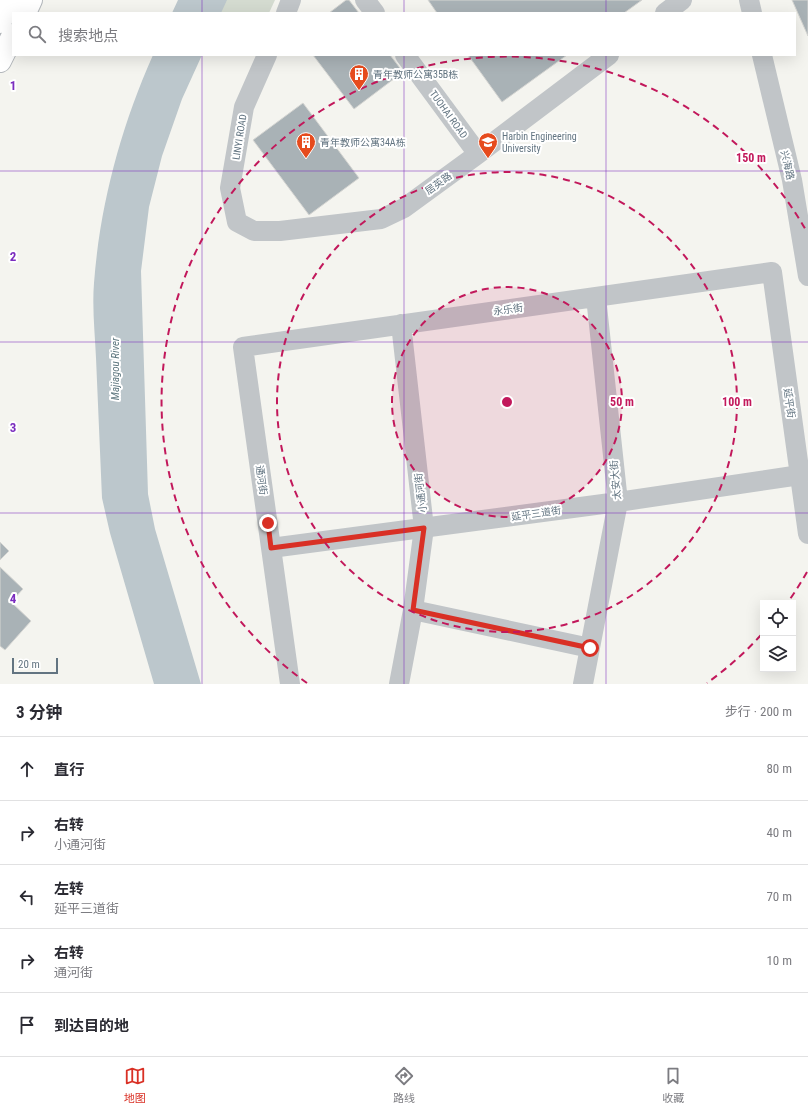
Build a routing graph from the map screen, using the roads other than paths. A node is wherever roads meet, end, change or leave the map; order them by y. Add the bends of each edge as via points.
1 (12, 0) edge
2 (31, 0) edge
3 (292, 0) edge
4 (365, 0) edge
5 (682, 0) edge
6 (749, 0) edge
7 (25, 12) edge
8 (286, 12) edge
9 (374, 12) edge
10 (666, 12) edge
11 (752, 12) edge
12 (0, 22) edge
13 (12, 38) edge
14 (267, 56) edge
15 (406, 56) edge
16 (608, 56) edge
17 (762, 56) edge
18 (0, 61) edge
19 (478, 154) junction
20 (237, 222) joint
21 (772, 272) joint
22 (808, 276) edge
23 (596, 297) junction
24 (401, 324) junction
25 (243, 347) joint
26 (800, 475) junction
27 (618, 502) junction
28 (424, 528) junction
29 (808, 534) edge
30 (271, 548) junction
31 (413, 610) junction
32 (590, 648) junction
33 (290, 684) edge
34 (399, 684) edge
35 (583, 684) edge

1 - 12 main road
2 - 7 main road
3 - 8 street
4 - 9 street
5 - 10 street
6 - 11 street
13 - 18 main road
14 - 20 street, LINYI ROAD via 244,107 230,188
15 - 19 street, TUOHAI ROAD
16 - 19 street, 居英路
17 - 22 street, 兴海路 via 792,180
19 - 20 street, 居英路 via 404,208 381,219 280,231 254,231
21 - 23 street, 永乐街
21 - 26 street, 延平街
23 - 24 street, 永乐街
23 - 27 street, 太安大街
24 - 25 street, 永乐街
24 - 28 street, 小通河街
25 - 30 street, 通河街
26 - 27 street, 延平三道街
26 - 29 street, 延平街
27 - 28 street, 延平三道街
27 - 32 street, 太安大街
28 - 30 street, 延平三道街
28 - 31 street, 小通河街
30 - 33 street, 通河街
31 - 32 street
31 - 34 street, 小通河街
32 - 35 street, 太安大街

